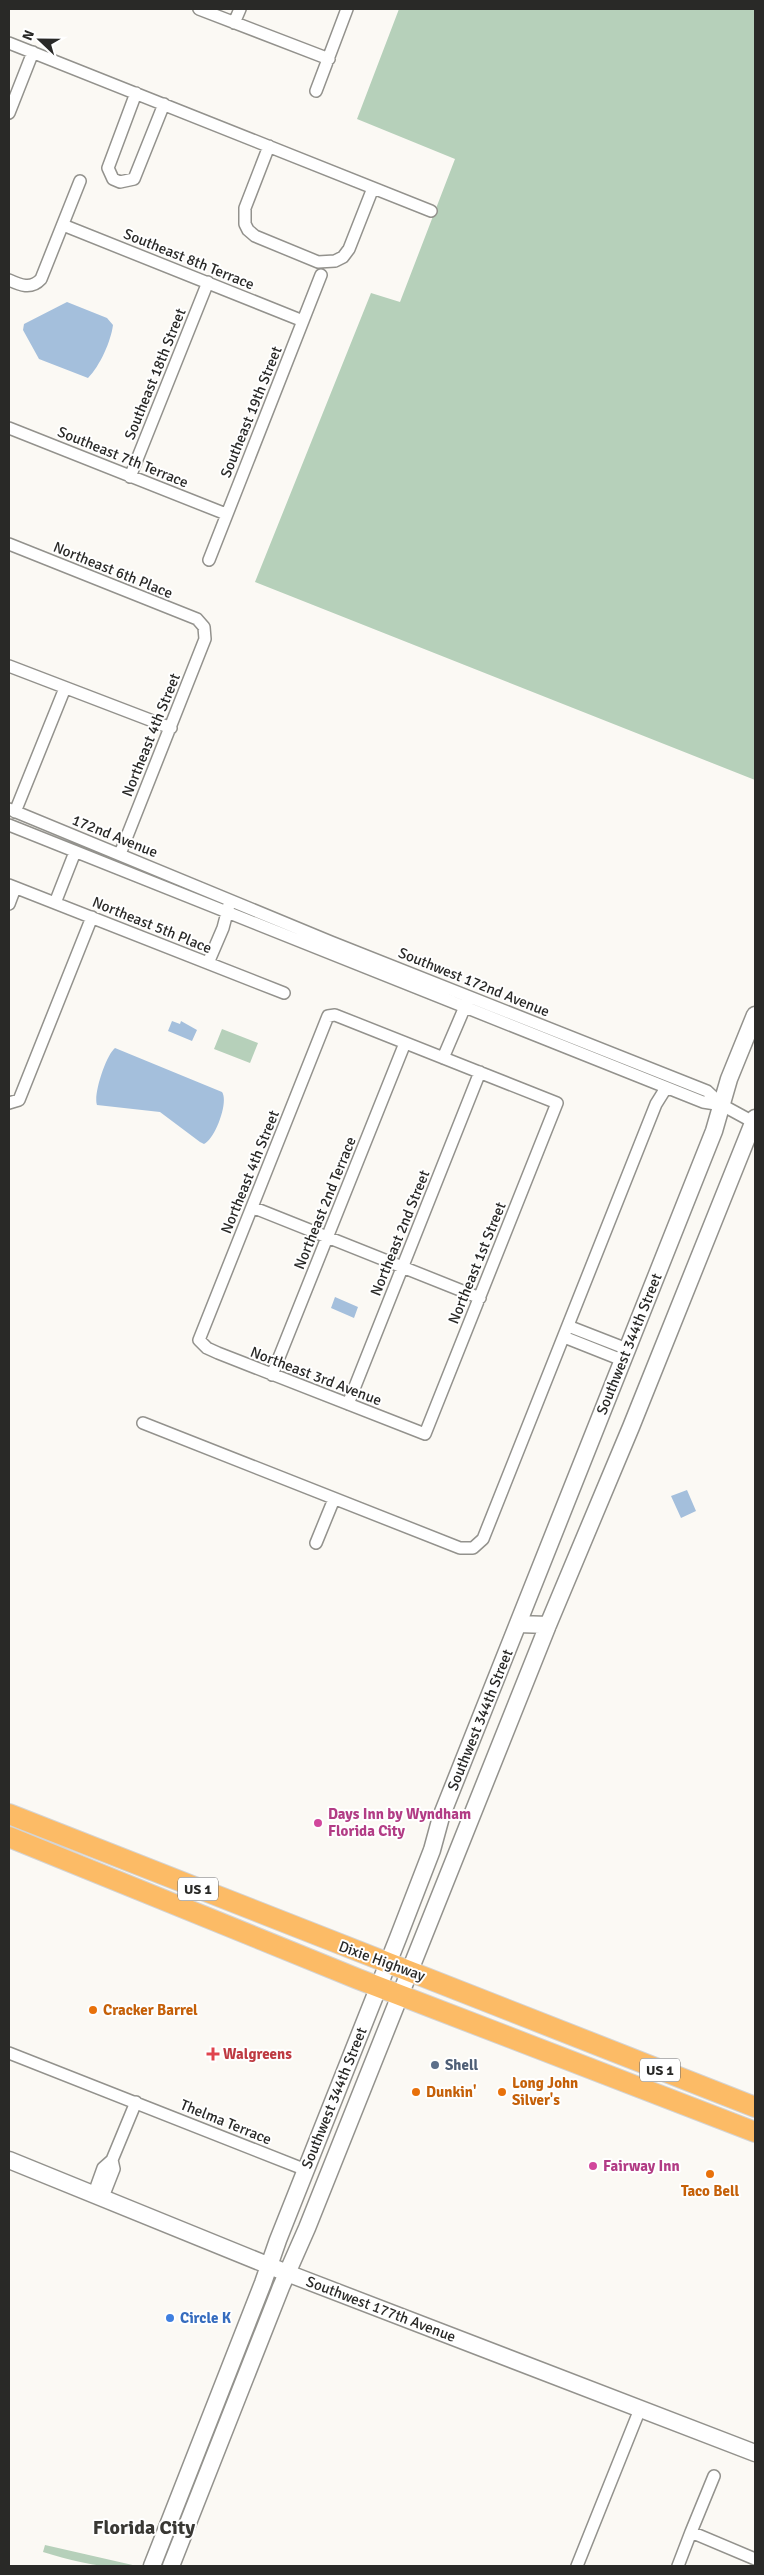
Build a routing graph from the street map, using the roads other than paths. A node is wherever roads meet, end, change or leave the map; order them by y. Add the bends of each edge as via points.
1 (199, 9) edge
2 (240, 9) edge
3 (347, 9) edge
4 (234, 23) junction
5 (9, 43) edge
6 (33, 52) junction
7 (328, 59) junction
8 (316, 92) dead end
9 (136, 94) junction
10 (164, 104) junction
11 (9, 113) edge
12 (269, 146) junction
13 (80, 181) dead end
14 (373, 188) junction
15 (431, 210) dead end
16 (63, 225) junction
17 (321, 274) dead end
18 (9, 280) edge
19 (208, 282) junction
20 (303, 321) junction
21 (9, 428) edge
22 (130, 477) junction
23 (226, 514) junction
24 (9, 544) edge
25 (208, 560) dead end
26 (204, 627) joint
27 (9, 666) edge
28 (65, 688) junction
29 (171, 728) junction
30 (12, 811) edge
31 (9, 825) edge
32 (75, 852) junction
33 (120, 854) junction
34 (12, 887) edge
35 (210, 891) joint
36 (230, 898) junction
37 (55, 902) junction
38 (9, 904) edge
39 (206, 904) joint
40 (227, 912) junction
41 (92, 917) junction
42 (208, 963) junction
43 (284, 994) dead end
44 (467, 1001) junction
45 (755, 1014) edge
46 (405, 1043) junction
47 (444, 1058) junction
48 (480, 1072) junction
49 (666, 1088) junction
50 (14, 1102) edge
51 (722, 1105) junction
52 (755, 1121) edge
53 (252, 1207) junction
54 (328, 1237) junction
55 (403, 1268) junction
56 (480, 1298) junction
57 (568, 1326) junction
58 (564, 1337) junction
59 (199, 1340) joint
60 (625, 1355) junction
61 (272, 1375) junction
62 (348, 1404) junction
63 (143, 1424) dead end
64 (426, 1434) joint
65 (334, 1499) junction
66 (316, 1543) dead end
67 (521, 1616) junction
68 (548, 1625) junction
69 (9, 1814) edge
70 (9, 1837) edge
71 (9, 1852) edge
72 (158, 1897) junction
73 (389, 1963) junction
74 (410, 1970) junction
75 (379, 1987) junction
76 (400, 1995) junction
77 (9, 2053) edge
78 (136, 2102) junction
79 (755, 2107) edge
80 (755, 2132) edge
81 (9, 2160) edge
82 (306, 2170) junction
83 (99, 2195) junction
84 (269, 2266) junction
85 (287, 2273) junction
86 (640, 2409) junction
87 (755, 2453) edge
88 (714, 2476) dead end
89 (692, 2532) junction
90 (755, 2559) edge
91 (152, 2566) edge
92 (171, 2566) edge
93 (577, 2566) edge
94 (678, 2566) edge

1 - 4 street
2 - 4 street
3 - 7 street
4 - 7 street
5 - 6 street
6 - 9 street
6 - 11 street
7 - 8 street
9 - 10 street
9 - 10 street via 108,168 113,179 120,182 134,179
10 - 12 street
12 - 14 street
12 - 14 street via 245,208 245,224 255,236 318,262 335,261 350,249
13 - 16 street
14 - 15 street
16 - 18 street via 43,276 34,285 22,286
16 - 19 street, Southeast 8th Terrace
17 - 20 street, Southeast 19th Street
19 - 20 street, Southeast 8th Terrace
19 - 22 street, Southeast 18th Street
20 - 23 street, Southeast 19th Street
21 - 22 street, Southeast 7th Terrace
22 - 23 street, Southeast 7th Terrace
23 - 25 street, Southeast 19th Street
24 - 26 street, Northeast 6th Place via 196,619
26 - 29 street, Northeast 4th Street via 205,639
27 - 28 street
28 - 29 street
28 - 30 street
29 - 33 street, Northeast 4th Street
30 - 33 street, 172nd Avenue
31 - 32 street, 172nd Avenue
32 - 37 street
32 - 39 street, 172nd Avenue
33 - 35 street, 172nd Avenue
34 - 37 street, Northeast 5th Place
34 - 38 street
35 - 36 street, Southwest 172nd Avenue
36 - 40 street
36 - 44 street, Southwest 172nd Avenue
37 - 41 street, Northeast 5th Place
39 - 40 street, Southwest 172nd Avenue
40 - 42 street
40 - 44 street, Southwest 172nd Avenue
41 - 42 street, Northeast 5th Place
41 - 50 street
42 - 43 street, Northeast 5th Place
44 - 47 street
44 - 49 street, Southwest 172nd Avenue
44 - 51 street, Southwest 172nd Avenue via 707,1091
45 - 51 main road, Southwest 344th Street
46 - 47 street
46 - 53 street, Northeast 4th Street via 335,1015 328,1016
46 - 54 street, Northeast 2nd Terrace
47 - 48 street
48 - 55 street, Northeast 2nd Street
48 - 56 street, Northeast 1st Street via 557,1102
49 - 51 street, Southwest 172nd Avenue via 702,1102
49 - 57 street via 656,1104
51 - 52 street, Southwest 172nd Avenue
51 - 60 main road, Southwest 344th Street
52 - 68 main road, Southwest 344th Street
53 - 54 street
53 - 59 street, Northeast 4th Street
54 - 55 street
54 - 61 street, Northeast 2nd Terrace
55 - 56 street
55 - 62 street, Northeast 2nd Street
56 - 64 street, Northeast 1st Street
57 - 58 street
57 - 60 street
58 - 60 street
58 - 65 street via 479,1544 466,1550
59 - 61 street, Northeast 3rd Avenue via 207,1348
60 - 67 main road, Southwest 344th Street
61 - 62 street, Northeast 3rd Avenue
62 - 64 street, Northeast 3rd Avenue
63 - 65 street
65 - 66 street
67 - 68 main road
67 - 73 main road, Southwest 344th Street via 441,1817 432,1850
68 - 74 main road, Southwest 344th Street
69 - 73 highway, Dixie Highway / US 1
70 - 72 highway, US 1
71 - 72 highway via 129,1894
72 - 75 highway, Dixie Highway / US 1
73 - 74 highway, Dixie Highway / US 1
73 - 75 main road, Southwest 344th Street
74 - 76 main road, Southwest 344th Street
74 - 79 highway, Dixie Highway / US 1
75 - 76 highway, Dixie Highway / US 1
75 - 82 main road, Southwest 344th Street
76 - 80 highway, Dixie Highway / US 1
76 - 85 main road, Southwest 344th Street
77 - 78 street, Thelma Terrace
78 - 82 street, Thelma Terrace
78 - 83 street via 112,2160 103,2168
81 - 83 main road, Southwest 177th Avenue
82 - 84 main road, Southwest 344th Street
83 - 84 main road, Southwest 177th Avenue
84 - 85 main road, Southwest 177th Avenue
84 - 91 main road, Southwest 344th Street
85 - 86 main road, Southwest 177th Avenue
85 - 92 main road, Southwest 344th Street
86 - 87 main road, Southwest 177th Avenue
86 - 93 street
88 - 89 street
89 - 90 street
89 - 94 street

